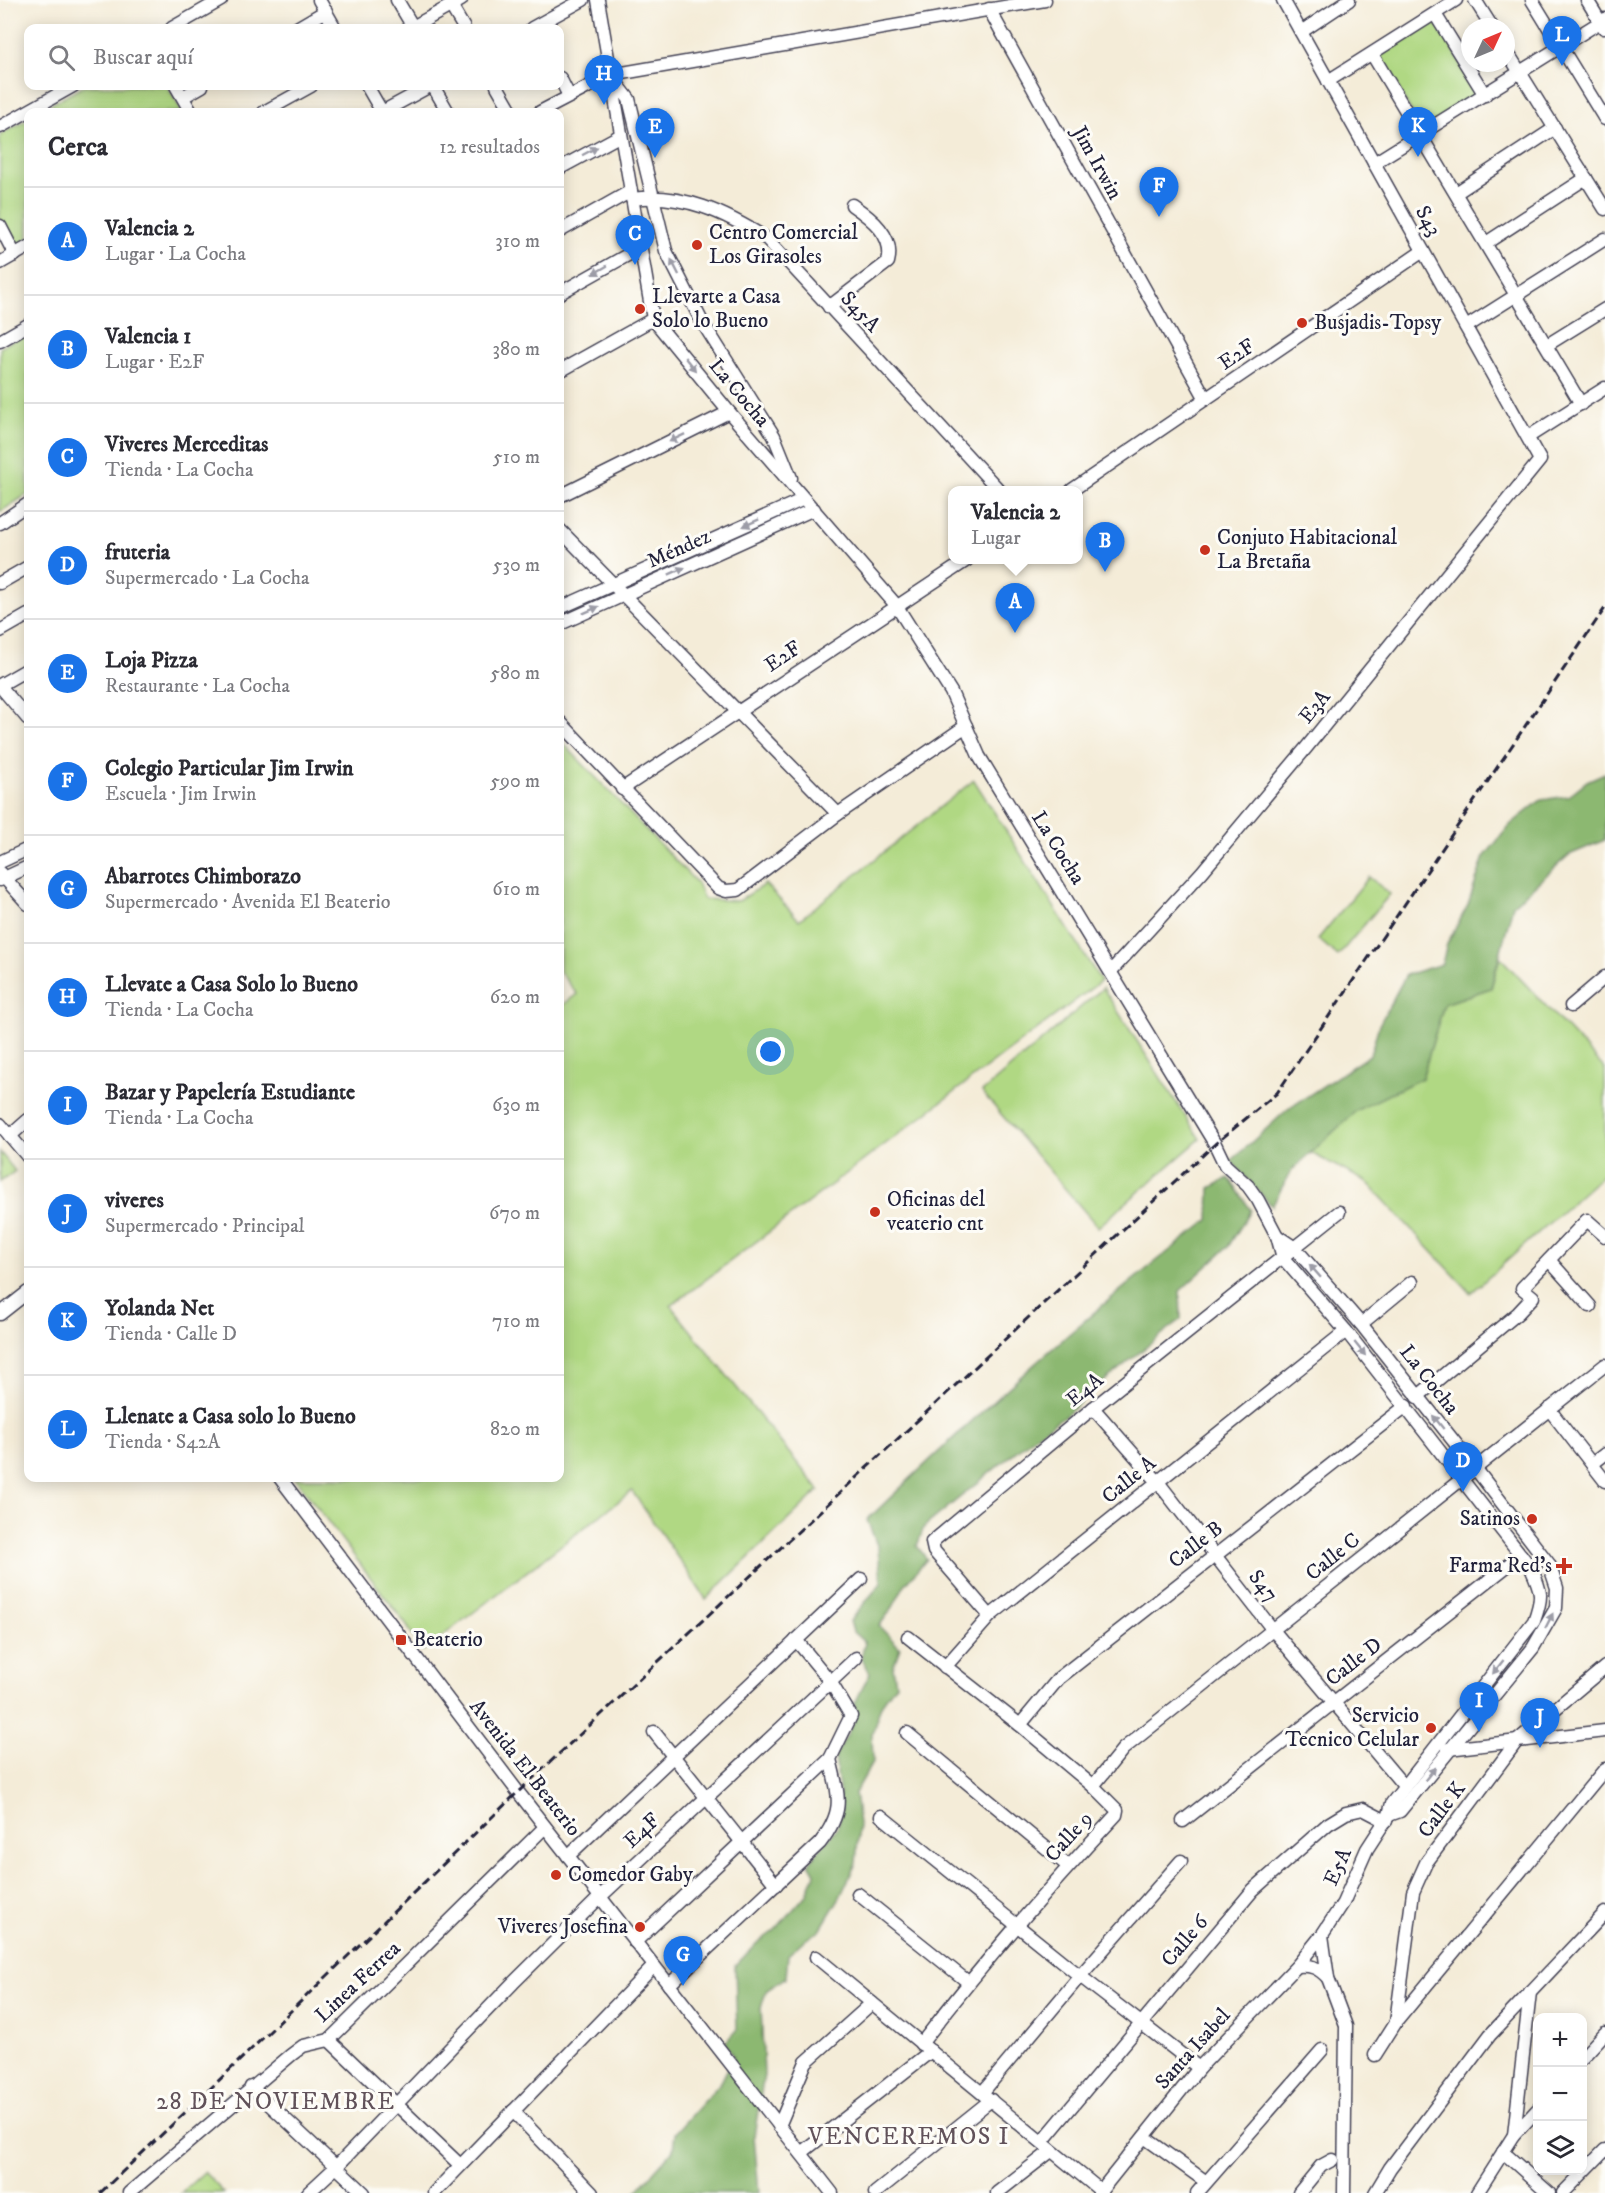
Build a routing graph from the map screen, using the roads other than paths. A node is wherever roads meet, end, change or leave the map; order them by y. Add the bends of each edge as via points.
1 (221, 0) edge
2 (397, 0) edge
3 (583, 0) edge
4 (598, 0) edge
5 (1045, 0) edge
6 (1283, 0) edge
7 (1349, 0) edge
8 (1456, 0) edge
9 (1475, 0) edge
10 (1532, 0) edge
11 (1587, 0) edge
12 (456, 3) edge
13 (322, 6) edge
14 (989, 9) junction
15 (1435, 14) junction
16 (1486, 18) edge
17 (1604, 23) edge
18 (179, 24) edge
19 (302, 24) edge
20 (333, 24) edge
21 (410, 24) edge
22 (419, 24) edge
23 (463, 24) edge
24 (539, 24) edge
25 (1301, 32) junction
26 (1561, 47) junction
27 (1372, 54) junction
28 (1515, 65) edge
29 (1520, 73) junction
30 (611, 75) junction
31 (1328, 81) junction
32 (564, 86) edge
33 (67, 90) edge
34 (178, 90) edge
35 (196, 90) edge
36 (304, 90) edge
37 (369, 90) edge
38 (424, 90) edge
39 (434, 90) edge
40 (499, 90) edge
41 (1485, 95) junction
42 (569, 96) junction
43 (183, 98) junction
44 (38, 108) edge
45 (189, 108) edge
46 (271, 108) edge
47 (380, 108) edge
48 (390, 108) edge
49 (446, 108) edge
50 (510, 108) edge
51 (547, 108) edge
52 (24, 115) edge
53 (1605, 120) edge
54 (0, 127) edge
55 (1555, 128) junction
56 (621, 135) junction
57 (1421, 135) junction
58 (1374, 163) junction
59 (564, 166) edge
60 (1586, 178) junction
61 (1456, 193) junction
62 (631, 195) junction
63 (652, 196) junction
64 (852, 205) dead end
65 (1605, 209) edge
66 (0, 226) edge
67 (564, 229) edge
68 (1605, 239) edge
69 (1486, 243) junction
70 (640, 248) junction
71 (24, 249) edge
72 (1423, 251) junction
73 (15, 255) junction
74 (0, 263) edge
75 (564, 291) edge
76 (1517, 295) junction
77 (829, 306) junction
78 (1605, 309) edge
79 (652, 319) junction
80 (24, 327) edge
81 (1466, 327) junction
82 (0, 341) edge
83 (1547, 345) junction
84 (564, 369) edge
85 (1605, 388) edge
86 (1206, 399) junction
87 (1581, 404) junction
88 (729, 412) junction
89 (1528, 437) junction
90 (1540, 460) joint
91 (995, 486) edge
92 (1078, 486) edge
93 (795, 488) junction
94 (564, 494) edge
95 (804, 499) junction
96 (24, 507) edge
97 (814, 509) junction
98 (0, 523) edge
99 (564, 534) edge
100 (961, 564) edge
101 (24, 569) edge
102 (0, 583) edge
103 (613, 585) junction
104 (623, 595) junction
105 (896, 605) junction
106 (564, 606) edge
107 (24, 617) edge
108 (564, 622) edge
109 (0, 631) edge
110 (24, 671) edge
111 (0, 686) edge
112 (737, 711) junction
113 (24, 714) edge
114 (564, 726) edge
115 (966, 726) junction
116 (622, 789) junction
117 (838, 814) junction
118 (24, 851) edge
119 (0, 862) edge
120 (24, 869) edge
121 (2, 877) edge
122 (24, 900) edge
123 (1111, 971) junction
124 (1605, 976) edge
125 (1570, 1006) dead end
126 (0, 1124) edge
127 (24, 1124) edge
128 (10, 1136) junction
129 (24, 1152) edge
130 (1339, 1212) dead end
131 (1277, 1236) junction
132 (1605, 1236) edge
133 (1295, 1248) junction
134 (1283, 1258) junction
135 (1549, 1260) junction
136 (1413, 1282) dead end
137 (24, 1295) edge
138 (1590, 1306) dead end
139 (0, 1314) edge
140 (1360, 1324) junction
141 (1346, 1331) junction
142 (1605, 1365) edge
143 (1417, 1397) junction
144 (1406, 1406) junction
145 (1093, 1408) junction
146 (1548, 1409) junction
147 (1605, 1454) edge
148 (1592, 1464) junction
149 (1475, 1468) junction
150 (1461, 1479) junction
151 (1605, 1481) edge
152 (283, 1482) edge
153 (1158, 1482) junction
154 (1214, 1556) junction
155 (1521, 1556) junction
156 (861, 1579) dead end
157 (990, 1616) junction
158 (1273, 1629) junction
159 (908, 1636) dead end
160 (796, 1640) junction
161 (856, 1658) dead end
162 (945, 1667) junction
163 (1605, 1667) edge
164 (830, 1682) junction
165 (1334, 1703) junction
166 (1020, 1725) junction
167 (1605, 1731) edge
168 (654, 1732) dead end
169 (907, 1733) dead end
170 (1517, 1741) junction
171 (1450, 1749) junction
172 (1432, 1751) junction
173 (673, 1756) junction
174 (830, 1759) junction
175 (1605, 1769) edge
176 (1092, 1786) junction
177 (1404, 1786) junction
178 (706, 1798) junction
179 (881, 1816) dead end
180 (1388, 1818) junction
181 (1183, 1821) dead end
182 (545, 1827) junction
183 (742, 1842) junction
184 (568, 1856) junction
185 (1181, 1861) dead end
186 (1068, 1866) junction
187 (776, 1885) junction
188 (858, 1894) dead end
189 (600, 1897) junction
190 (1605, 1913) edge
191 (1018, 1926) junction
192 (1322, 1935) junction
193 (636, 1942) junction
194 (816, 1957) dead end
195 (654, 1966) junction
196 (1297, 1966) junction
197 (1080, 1976) junction
198 (1328, 1978) junction
199 (968, 1982) junction
200 (669, 1985) junction
201 (1530, 1992) junction
202 (872, 2002) junction
203 (1396, 2022) junction
204 (1141, 2024) junction
205 (1605, 2033) edge
206 (329, 2040) junction
207 (926, 2047) junction
208 (1322, 2050) dead end
209 (1587, 2053) edge
210 (1375, 2055) dead end
211 (1199, 2068) junction
212 (251, 2087) junction
213 (986, 2096) junction
214 (396, 2105) junction
215 (513, 2111) junction
216 (1533, 2114) edge
217 (779, 2126) junction
218 (1514, 2135) junction
219 (1144, 2137) junction
220 (1047, 2146) junction
221 (1605, 2150) edge
222 (1503, 2152) junction
223 (801, 2153) junction
224 (1332, 2160) dead end
225 (460, 2165) junction
226 (336, 2167) junction
227 (1205, 2181) junction
228 (1100, 2192) edge
229 (129, 2193) edge
230 (308, 2193) edge
231 (364, 2193) edge
232 (434, 2193) edge
233 (592, 2193) edge
234 (832, 2193) edge
235 (874, 2193) edge
236 (997, 2193) edge
237 (1197, 2193) edge
238 (1299, 2193) edge
239 (1344, 2193) edge
240 (1375, 2193) edge
241 (1477, 2193) edge
242 (1549, 2193) edge
243 (1563, 2193) edge

1 - 18 street
2 - 21 street
3 - 24 street
4 - 30 street, La Cocha
5 - 14 street
6 - 25 street, S43
7 - 25 street
8 - 15 street
9 - 16 street
10 - 26 street
11 - 17 street
12 - 22 street
12 - 23 street
13 - 19 street
13 - 20 street
14 - 30 street
14 - 86 street, Jim Irwin
15 - 27 street
15 - 41 street
17 - 26 street
25 - 31 street, S43
26 - 29 street
26 - 53 street
27 - 31 street
27 - 57 street
28 - 29 street
29 - 41 street
29 - 55 street
30 - 42 street
30 - 56 street, La Cocha
30 - 63 street, La Cocha via 629,99
31 - 58 street, S43
32 - 42 street
33 - 44 street
34 - 43 street
35 - 43 street
36 - 46 street
37 - 47 street
38 - 48 street
39 - 49 street
40 - 50 street
41 - 57 street
42 - 51 street
43 - 45 street
52 - 54 street
55 - 60 street
55 - 61 street
59 -> 56 street
56 - 62 street, La Cocha
57 - 58 street
57 - 61 street
58 - 72 street, S43
60 - 65 street
60 - 69 street
61 - 69 street
62 - 63 street, S45A
62 - 67 street
62 - 70 street, La Cocha
63 - 77 street, S45A via 701,205 737,220 767,239
93 -> 63 street, La Cocha via 774,436 701,320 666,251
64 - 77 street via 873,220 891,251 888,262
66 - 73 street
68 - 76 street
69 - 76 street
70 -> 75 street
70 - 79 street, La Cocha
71 - 73 street
72 - 81 street, S43
72 - 86 street, E2F
73 - 74 street
76 - 81 street
76 - 83 street
77 - 91 street, S45A
78 - 83 street
79 - 84 street
79 -> 88 street, La Cocha
80 - 82 street
81 - 89 street, S43
83 - 87 street
85 - 87 street
86 - 92 street, E2F
87 - 89 street
88 - 93 street, La Cocha
88 -> 94 street
89 - 90 street, S43
90 - 123 street, E3A via 1202,872
93 - 95 street, La Cocha
95 - 97 street, La Cocha
95 -> 103 street, Méndez
96 - 98 street
104 -> 97 street, Méndez
97 - 105 street, La Cocha
99 - 103 street
100 - 105 street, E2F
101 - 102 street
103 - 104 street
103 - 106 street, Méndez
108 -> 104 street, Méndez
104 - 112 street
105 - 112 street, E2F
105 - 115 street, La Cocha via 951,692
107 - 109 street
110 - 111 street
111 - 113 street
112 - 116 street, E2F
112 - 117 street
114 - 116 street
115 - 117 street
115 - 123 street, La Cocha via 979,756
116 - 117 street via 718,888 726,891 738,890
118 - 119 street
120 - 121 street
121 - 122 street
123 - 131 street, La Cocha via 1225,1165 1248,1186
124 - 125 street
126 - 128 street
127 - 128 street
128 - 129 street
130 - 133 street, E4A
131 - 133 street, La Cocha
131 - 134 street, La Cocha
132 - 135 street via 1587,1220
133 - 134 street, E4A
140 -> 133 street, La Cocha
134 - 141 street, La Cocha
134 - 145 street, E4A
135 - 138 street
135 - 143 street via 1522,1288 1533,1297 1518,1313
136 - 140 street
137 - 139 street
140 - 143 street, La Cocha
141 -> 144 street, La Cocha
141 - 153 street, Calle A
142 - 146 street, Calle C
149 -> 143 street, La Cocha
144 - 150 street, La Cocha
144 - 154 street, Calle B
145 - 153 street, S47
145 - 157 street, E4A via 932,1542 934,1551
146 - 148 street
146 - 149 street, Calle C
147 - 148 street
148 - 151 street
149 - 150 street, Calle C
171 -> 149 street, La Cocha via 1533,1648 1556,1608 1557,1588 1549,1564
150 - 155 street, La Cocha
150 - 158 street, Calle C
152 - 182 street, Avenida El Beaterio
153 - 154 street, S47
153 - 157 street, Calle A
154 - 158 street, S47
154 - 166 street, Calle B via 1059,1678
155 - 165 street, Calle D
155 -> 172 street, La Cocha via 1532,1568 1539,1585 1541,1601 1534,1621
156 - 160 street
157 - 162 street, Calle A
158 - 165 street, S47
158 - 176 street, Calle C via 1123,1749
159 - 162 street, Calle 9
160 - 164 street
160 - 173 street
161 - 164 street, E4F
162 - 166 street, Calle 9
163 - 170 street, Calle K
164 - 174 street via 851,1716
164 - 178 street, E4F
165 - 177 street, S47
165 - 181 street, Calle D
166 - 176 street, Calle 9
167 - 170 street
168 - 173 street
169 - 186 street
170 - 171 street
170 - 203 street, Calle K via 1426,1863 1413,1892
171 - 172 street
180 -> 171 street, La Cocha via 1400,1811
172 - 177 street, La Cocha
173 - 178 street
173 - 184 street
174 - 183 street
174 - 187 street via 839,1796 833,1826
175 - 203 street, Calle K
176 - 186 street, Calle 9 via 1117,1810 1116,1815
177 - 180 street, La Cocha via 1392,1803
178 - 183 street
178 - 189 street, E4F
179 - 191 street
180 - 192 street, E5A via 1367,1849 1343,1903
180 - 204 street, Calle 6 via 1363,1809 1346,1813 1328,1824 1253,1890
182 - 184 street, Avenida El Beaterio
182 - 206 street, Linea Ferrea
183 - 187 street
183 - 193 street
184 - 189 street, Avenida El Beaterio
185 - 197 street
186 - 191 street, Calle 9
187 - 200 street
188 - 199 street
189 - 193 street, Avenida El Beaterio
189 - 214 street, E4F
190 - 201 street
191 - 197 street
191 - 199 street, Calle 9
192 - 196 street, Santa Isabel
192 - 198 street
193 - 195 street, Avenida El Beaterio
194 - 202 street
195 - 200 street, Avenida El Beaterio
195 - 215 street
196 - 198 street via 1310,1965
196 - 211 street, Santa Isabel
197 - 204 street
197 - 213 street
198 - 239 street via 1346,2026
199 - 207 street, Calle 9
200 - 217 street, Avenida El Beaterio
201 - 218 street
201 - 240 street via 1490,2035
202 - 207 street
202 - 217 street via 806,2062
203 - 210 street, Calle K
204 - 211 street
204 - 220 street, Calle 6
205 - 209 street
206 - 212 street, Linea Ferrea via 303,2046
206 - 214 street
207 - 213 street
207 - 223 street, Calle 9
208 - 227 street
211 - 219 street, Santa Isabel
212 - 226 street
212 - 229 street, Linea Ferrea
213 - 220 street
213 - 235 street
214 - 225 street
214 - 226 street, E4F
215 - 225 street
215 - 233 street
216 - 218 street
217 - 223 street, Avenida El Beaterio
218 - 222 street
219 - 227 street
219 - 228 street, Santa Isabel
220 - 228 street
220 - 236 street
221 - 243 street
222 - 241 street
222 - 242 street
223 - 234 street, Avenida El Beaterio
224 - 238 street via 1321,2166
225 - 232 street
226 - 230 street, E4F
226 - 231 street
227 - 237 street

